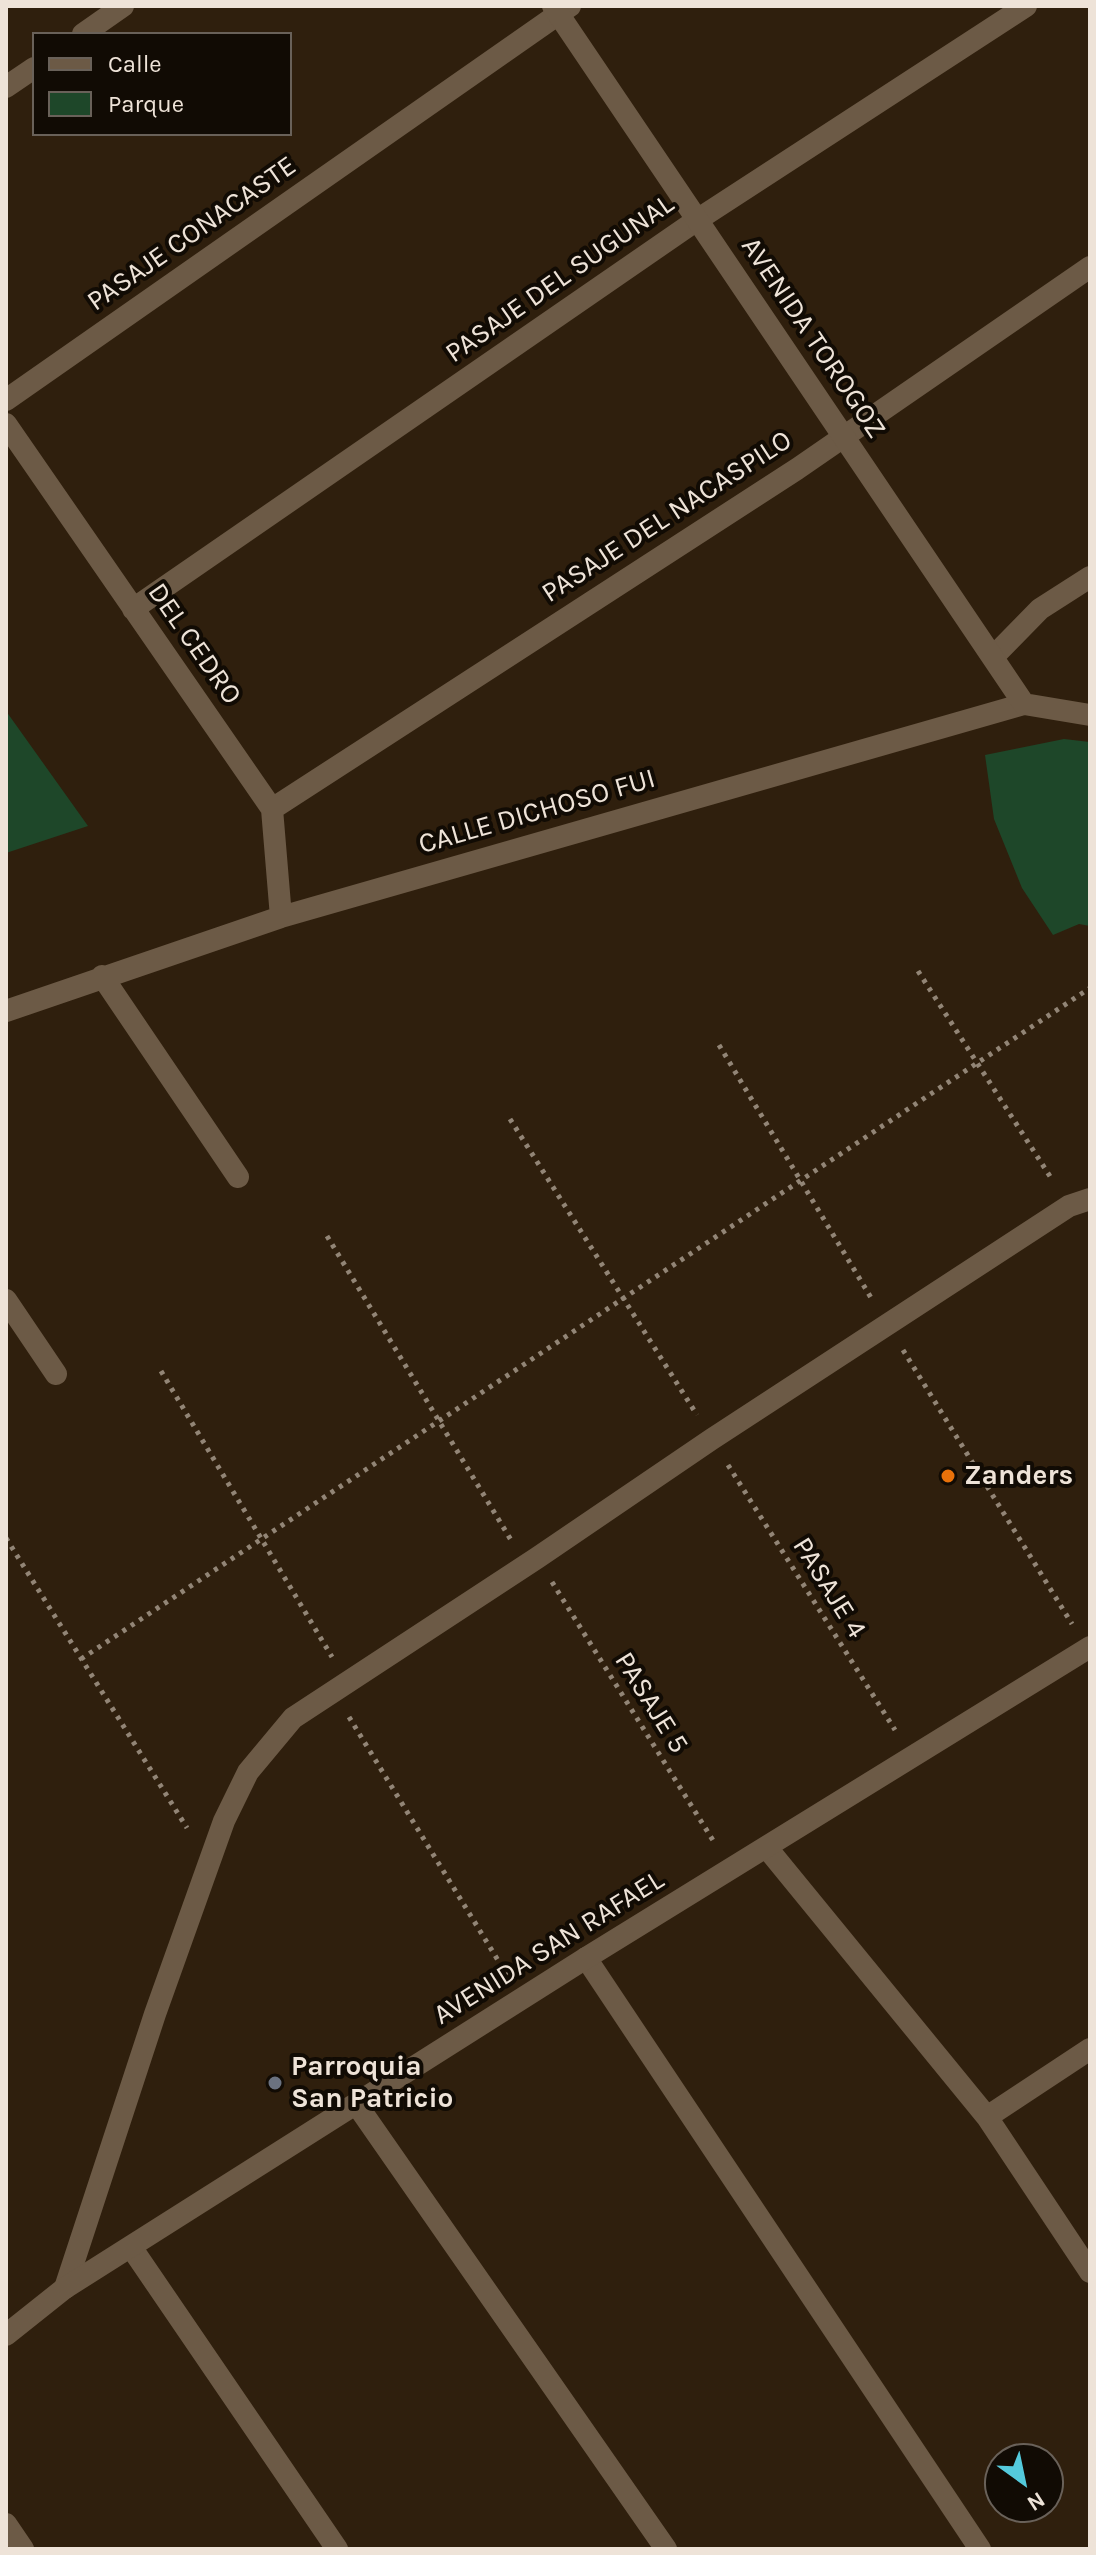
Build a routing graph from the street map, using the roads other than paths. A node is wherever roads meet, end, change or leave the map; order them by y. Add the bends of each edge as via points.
1 (123, 6) edge
2 (1026, 6) edge
3 (560, 9) edge
4 (86, 32) edge
5 (32, 69) edge
6 (6, 87) edge
7 (697, 220) junction
8 (1090, 267) edge
9 (6, 400) edge
10 (6, 424) edge
11 (843, 436) junction
12 (1090, 577) edge
13 (133, 609) junction
14 (993, 657) junction
15 (1024, 704) junction
16 (1090, 715) edge
17 (272, 809) junction
18 (281, 917) junction
19 (102, 976) junction
20 (6, 1011) edge
21 (238, 1177) dead end
22 (1080, 1203) edge
23 (6, 1300) edge
24 (56, 1374) dead end
25 (1089, 1648) edge
26 (767, 1848) junction
27 (586, 1958) junction
28 (1090, 2049) edge
29 (357, 2105) junction
30 (987, 2117) junction
31 (131, 2247) junction
32 (1090, 2272) edge
33 (65, 2288) junction
34 (6, 2335) edge
35 (6, 2524) edge
36 (23, 2549) edge
37 (337, 2549) edge
38 (666, 2549) edge
39 (980, 2549) edge

1 - 4 street
2 - 7 street, PASAJE DEL SUGUNAL
3 - 7 street, AVENIDA TOROGOZ
3 - 9 street, PASAJE CONACASTE
5 - 6 street
7 - 11 street, AVENIDA TOROGOZ
7 - 13 street, PASAJE DEL SUGUNAL
8 - 11 street, PASAJE DEL NACASPILO
10 - 13 street, DEL CEDRO
11 - 14 street, AVENIDA TOROGOZ
11 - 17 street, PASAJE DEL NACASPILO
12 - 14 street via 1040,609
13 - 17 street, DEL CEDRO
14 - 15 street, AVENIDA TOROGOZ
15 - 16 street, CALLE DICHOSO FUI
15 - 18 street, CALLE DICHOSO FUI
17 - 18 street
18 - 19 street, CALLE DICHOSO FUI
19 - 20 street, CALLE DICHOSO FUI
19 - 21 street
22 - 33 street via 712,1439 293,1718 248,1772 224,1821
23 - 24 street
25 - 26 street, AVENIDA SAN RAFAEL
26 - 27 street, AVENIDA SAN RAFAEL
26 - 30 street
27 - 29 street, AVENIDA SAN RAFAEL
27 - 39 street
28 - 30 street
29 - 31 street, AVENIDA SAN RAFAEL
29 - 38 street
30 - 32 street
31 - 33 street, AVENIDA SAN RAFAEL
31 - 37 street
33 - 34 street, AVENIDA SAN RAFAEL
35 - 36 street

